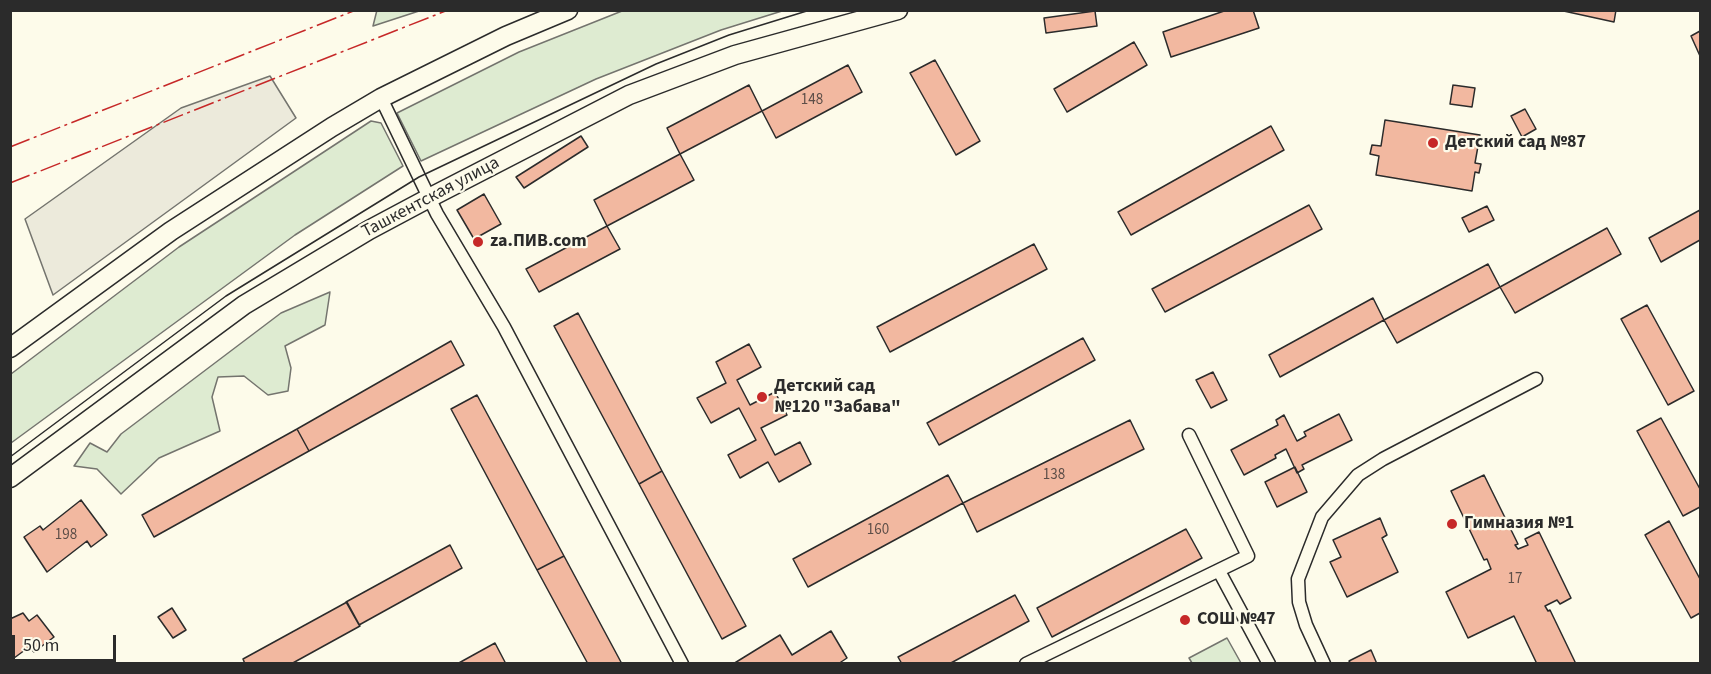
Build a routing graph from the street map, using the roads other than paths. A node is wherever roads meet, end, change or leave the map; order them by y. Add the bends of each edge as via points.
1 (568, 10) edge
2 (898, 10) edge
3 (381, 98) junction
4 (429, 198) junction
5 (10, 348) edge
6 (1536, 379) dead end
7 (1189, 435) dead end
8 (10, 478) edge
9 (1219, 571) junction
10 (682, 663) edge
11 (1026, 663) edge
12 (1269, 663) edge
13 (1324, 663) edge

1 - 3 main road
2 - 4 main road, Ташкентская улица via 735,55 629,96
3 - 4 street
3 - 5 main road via 232,189
4 - 8 main road, Ташкентская улица via 244,305
4 - 10 street via 504,327
6 - 13 street via 1358,475 1322,517 1298,579 1306,625
7 - 9 street via 1248,556
9 - 11 street
9 - 12 street

